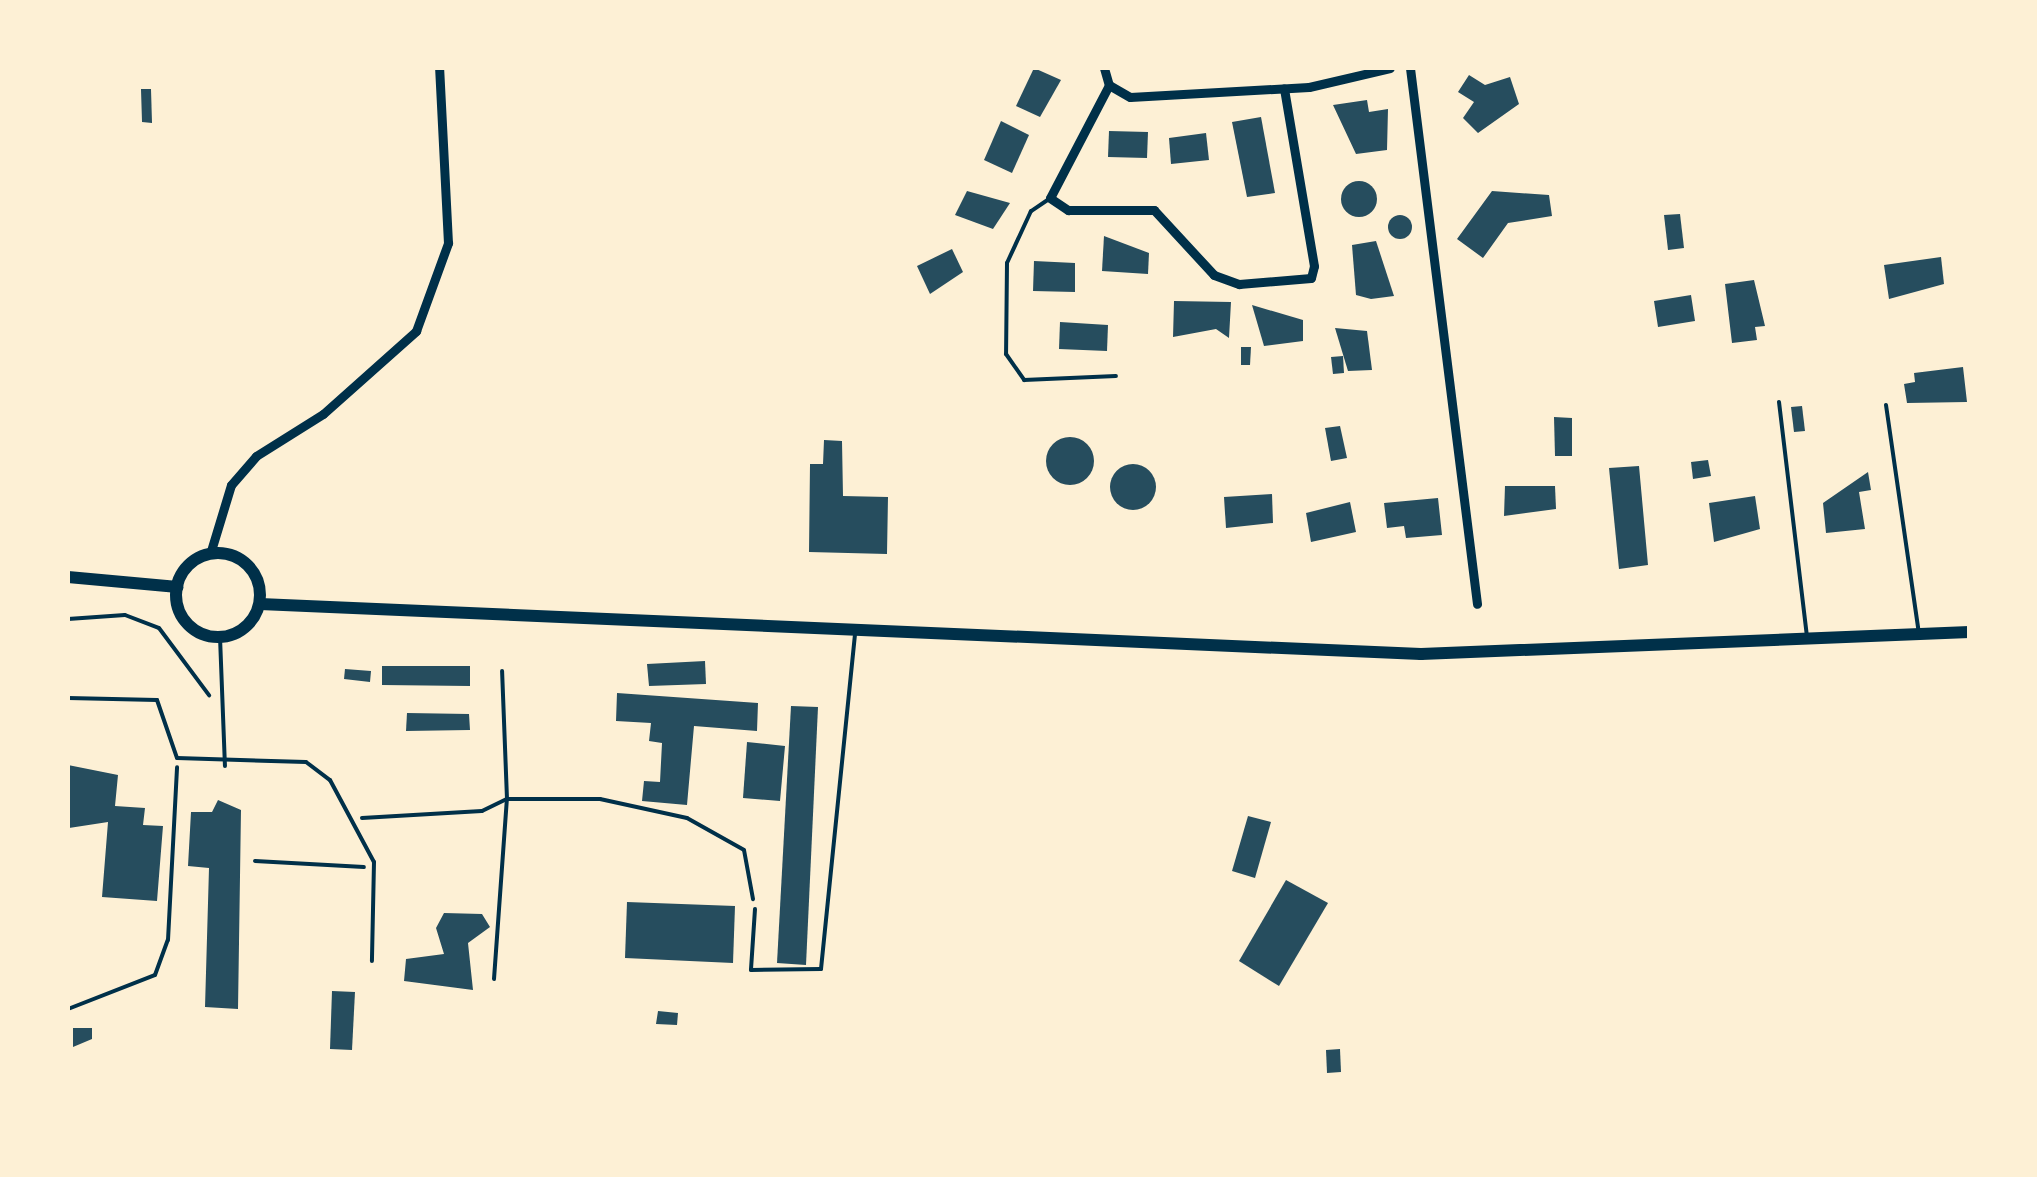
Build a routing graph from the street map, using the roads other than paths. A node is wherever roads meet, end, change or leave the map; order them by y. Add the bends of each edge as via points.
1 (440, 68) edge
2 (1104, 68) edge
3 (1390, 68) edge
4 (1410, 68) edge
5 (1109, 84) junction
6 (1284, 89) junction
7 (1050, 198) junction
8 (1116, 376) dead end
9 (1779, 402) dead end
10 (1886, 404) dead end
11 (210, 554) junction
12 (68, 577) edge
13 (178, 587) junction
14 (260, 604) junction
15 (1477, 604) dead end
16 (856, 629) junction
17 (1970, 632) edge
18 (1919, 636) junction
19 (220, 638) junction
20 (1807, 643) junction
21 (68, 698) edge
22 (225, 766) junction
23 (755, 909) road end
24 (372, 961) dead end

1 - 11 street via 448,243 416,331 324,414 256,456 231,485
2 - 5 street
3 - 6 street
4 - 15 street
5 - 6 street via 1130,97 1266,83
5 - 7 street
6 - 7 street via 1311,278 1239,284 1214,275 1154,210 1068,210
7 - 8 lane via 1031,211 1006,263 1006,354 1024,380
9 - 20 lane
10 - 18 lane
11 - 13 main road via 186,568
11 - 14 main road via 249,566
12 - 13 main road
13 - 19 main road via 184,620
14 - 16 main road
14 - 19 main road via 245,628
16 - 20 main road via 1436,654
16 - 23 lane via 821,969 751,970
17 - 18 main road
18 - 20 main road
19 - 22 lane
21 - 22 lane via 157,700 177,758
22 - 24 lane via 306,762 354,818 374,868

